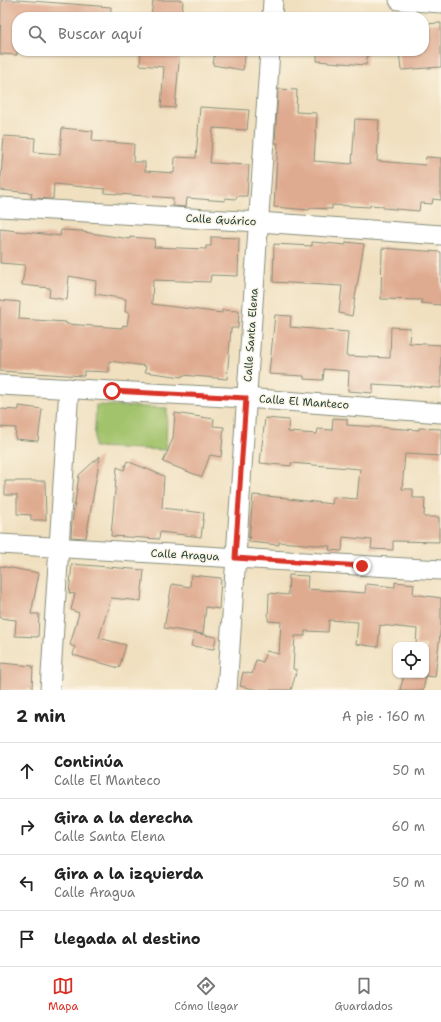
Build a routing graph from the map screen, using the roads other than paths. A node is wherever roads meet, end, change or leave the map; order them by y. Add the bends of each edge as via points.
1 (272, 0) edge
2 (399, 0) edge
3 (441, 3) edge
4 (272, 12) edge
5 (270, 56) edge
6 (0, 207) edge
7 (259, 222) junction
8 (441, 234) edge
9 (0, 385) edge
10 (69, 388) junction
11 (246, 398) junction
12 (441, 413) edge
13 (0, 544) edge
14 (60, 548) junction
15 (235, 558) junction
16 (441, 570) edge
17 (50, 690) edge
18 (227, 690) edge

1 - 4 street
2 - 3 street
5 - 7 street, Calle Santa Elena
6 - 7 street, Calle Guárico
7 - 8 street, Calle Guárico
7 - 11 street, Calle Santa Elena
9 - 10 street, Calle El Manteco
10 - 11 street, Calle El Manteco
10 - 14 street
11 - 12 street, Calle El Manteco
11 - 15 street, Calle Santa Elena
13 - 14 street, Calle Aragua
14 - 15 street, Calle Aragua
14 - 17 street
15 - 16 street, Calle Aragua
15 - 18 street, Calle Santa Elena

